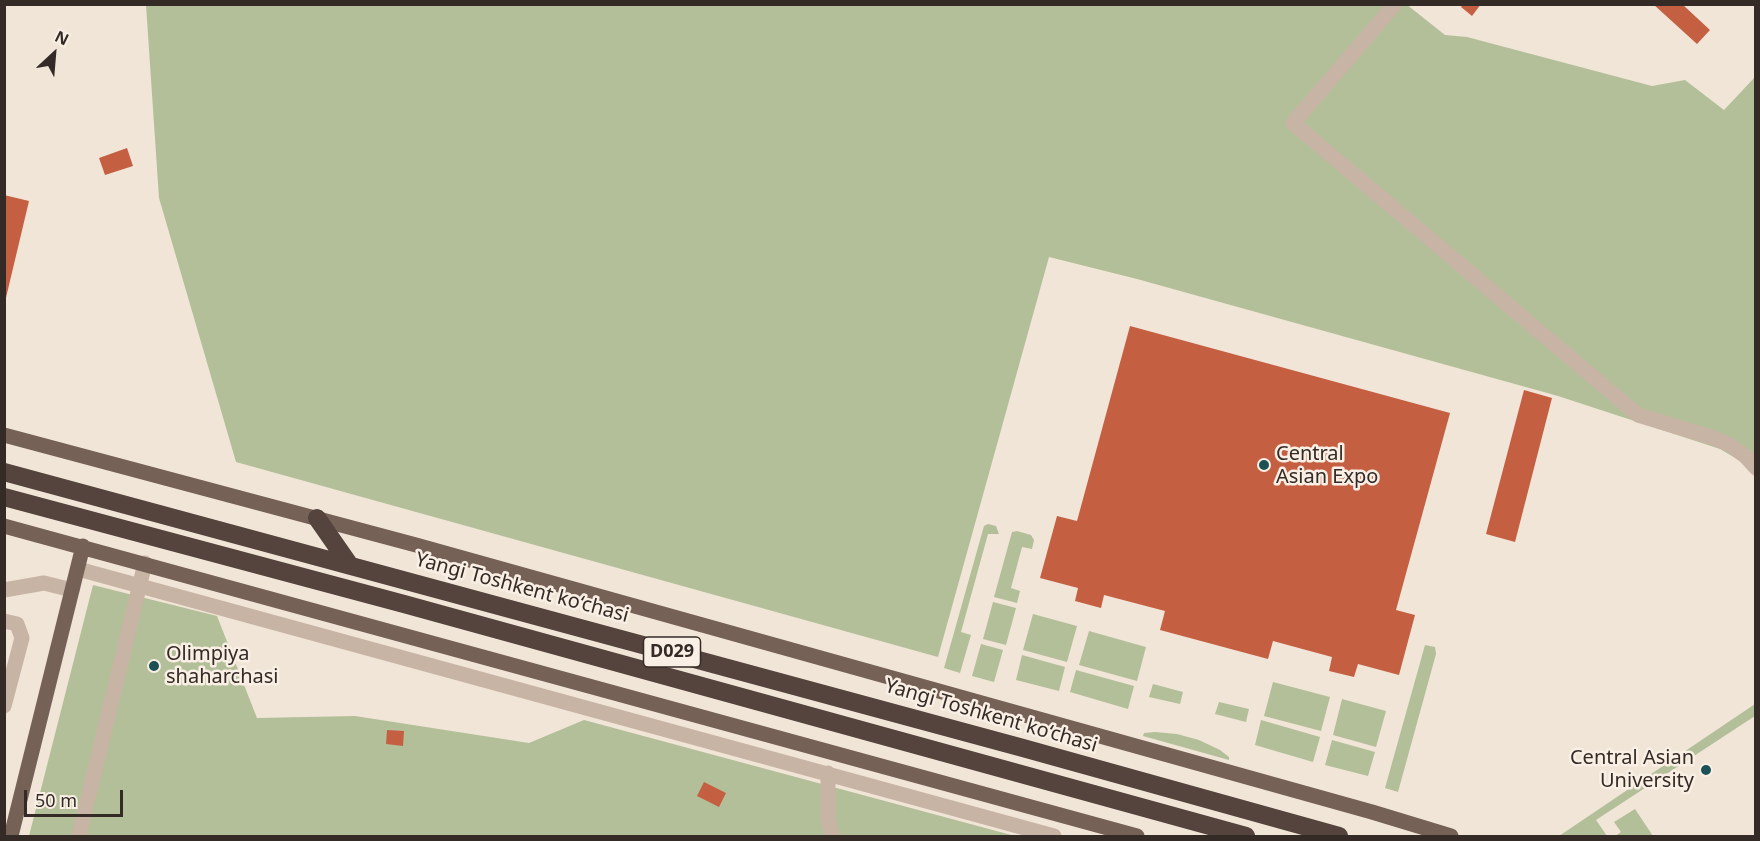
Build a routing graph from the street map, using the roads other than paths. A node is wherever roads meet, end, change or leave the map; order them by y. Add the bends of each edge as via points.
1 (1395, 4) edge
2 (4, 435) edge
3 (1755, 468) edge
4 (4, 472) edge
5 (4, 497) edge
6 (317, 518) junction
7 (4, 526) edge
8 (83, 546) junction
9 (145, 563) junction
10 (349, 564) junction
11 (78, 569) junction
12 (140, 586) junction
13 (4, 590) edge
14 (72, 590) junction
15 (4, 621) edge
16 (4, 706) edge
17 (828, 773) junction
18 (11, 837) edge
19 (79, 837) edge
20 (832, 837) edge
21 (1054, 837) edge
22 (1137, 837) edge
23 (1246, 837) edge
24 (1339, 837) edge
25 (1451, 837) edge

1 - 3 lane via 1293,123 1638,415 1730,445
2 - 6 main road
4 - 10 highway, Yangi Toshkent ko‘chasi / D029
5 - 23 highway, D029
6 - 10 highway
6 - 25 main road
7 - 8 main road
8 - 9 main road
8 - 11 main road
9 - 12 lane
9 - 22 main road
10 - 24 highway, Yangi Toshkent ko‘chasi / D029
11 - 12 lane
11 - 14 main road
12 - 17 lane
12 - 19 lane
13 - 14 lane via 44,583
14 - 18 main road
15 - 16 lane via 17,624 22,638
17 - 20 lane via 826,797
17 - 21 lane

